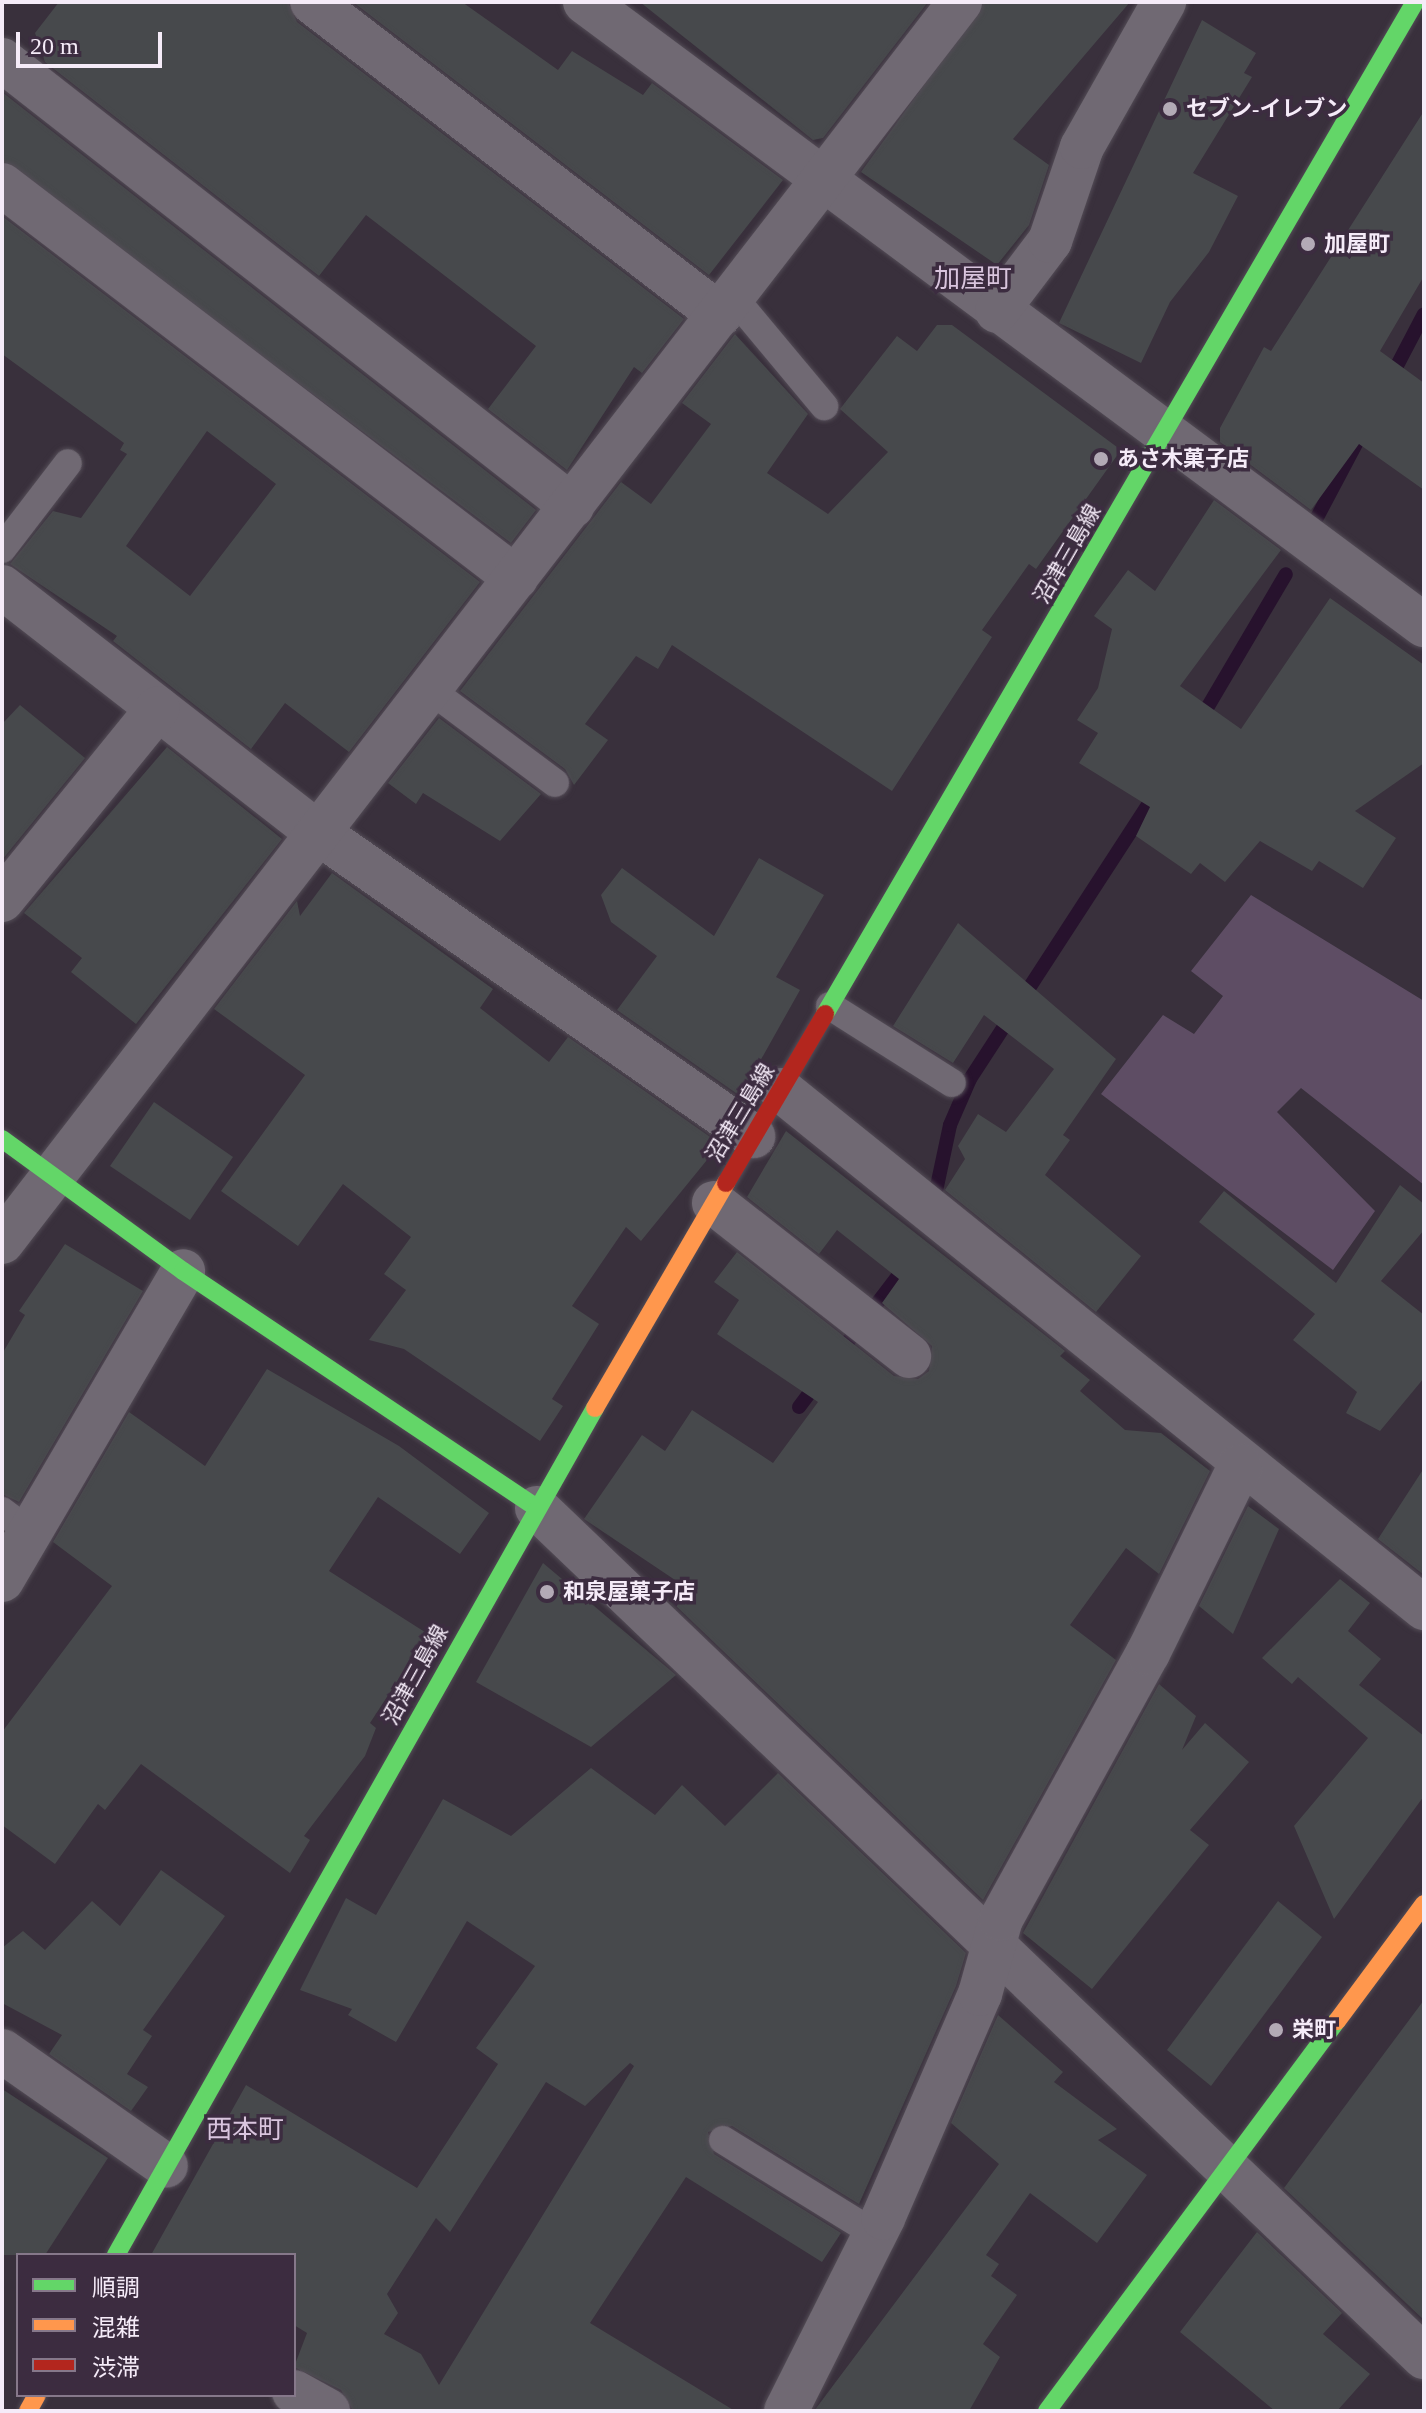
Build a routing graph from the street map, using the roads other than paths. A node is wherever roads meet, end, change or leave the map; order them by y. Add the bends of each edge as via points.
1 (312, 2) edge
2 (585, 2) edge
3 (960, 2) edge
4 (1164, 2) edge
5 (1415, 2) edge
6 (2, 60) edge
7 (823, 181) junction
8 (2, 185) edge
9 (727, 306) junction
10 (997, 311) junction
11 (824, 406) dead end
12 (1164, 437) junction
13 (68, 463) dead end
14 (572, 506) junction
15 (2, 549) edge
16 (516, 578) junction
17 (2, 587) edge
18 (1424, 625) edge
19 (429, 689) junction
20 (158, 708) junction
21 (555, 783) dead end
22 (317, 832) junction
23 (2, 900) edge
24 (830, 1006) junction
25 (952, 1083) dead end
26 (781, 1090) junction
27 (753, 1136) junction
28 (2, 1139) edge
29 (51, 1176) junction
30 (714, 1203) junction
31 (2, 1242) edge
32 (183, 1271) junction
33 (909, 1356) dead end
34 (1240, 1466) junction
35 (537, 1508) junction
36 (16, 1522) edge
37 (2, 1580) edge
38 (1424, 1608) edge
39 (1424, 1904) edge
40 (994, 1952) junction
41 (2, 2051) edge
42 (723, 2140) dead end
43 (166, 2166) junction
44 (1225, 2173) junction
45 (875, 2234) junction
46 (117, 2253) edge
47 (1424, 2357) edge
48 (296, 2393) edge
49 (328, 2411) edge
50 (786, 2411) edge
51 (1047, 2411) edge

1 - 9 street
2 - 7 street
3 - 7 street
4 - 10 street via 1082,147 1050,241
5 - 12 main road, 沼津三島線
6 - 14 street
7 - 9 street
7 - 10 street
8 - 16 street
9 - 11 lane
9 - 14 street
10 - 12 street
12 - 18 street
12 - 24 main road, 沼津三島線
13 - 15 lane
14 - 16 street
16 - 19 street
17 - 20 street
19 - 21 lane
19 - 22 street
20 - 22 street
20 - 23 street
22 - 27 street
22 - 29 street
24 - 25 lane
24 - 26 main road, 沼津三島線
26 - 27 main road, 沼津三島線
26 - 34 street
27 - 30 main road, 沼津三島線
28 - 29 main road
29 - 31 street
29 - 32 main road
30 - 33 street
30 - 35 main road, 沼津三島線
32 - 35 main road
32 - 36 street
34 - 38 street
34 - 40 street via 1141,1666 1001,1919
35 - 40 street
35 - 43 main road, 沼津三島線
36 - 37 street
39 - 44 main road
40 - 44 street
40 - 45 street
41 - 43 street
42 - 45 lane
43 - 46 main road, 沼津三島線
44 - 47 street
44 - 51 main road
45 - 50 street
48 - 49 street

